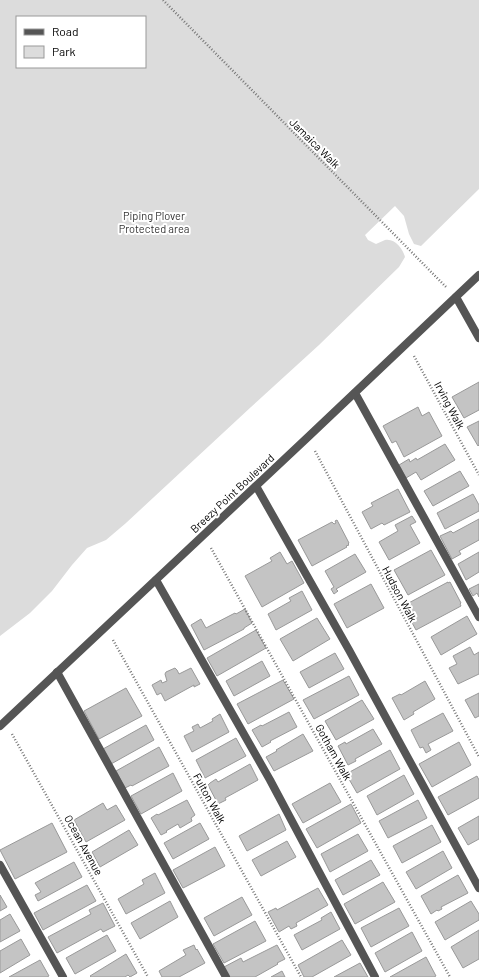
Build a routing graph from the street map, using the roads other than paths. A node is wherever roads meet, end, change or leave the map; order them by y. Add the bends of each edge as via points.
1 (479, 275) edge
2 (456, 297) junction
3 (479, 338) edge
4 (355, 393) junction
5 (256, 486) junction
6 (156, 580) junction
7 (479, 617) edge
8 (57, 672) junction
9 (3, 724) edge
10 (0, 865) edge
11 (479, 888) edge
12 (63, 977) edge
13 (226, 977) edge
14 (375, 977) edge

1 - 2 street, Breezy Point Boulevard
2 - 3 street
2 - 4 street, Breezy Point Boulevard
4 - 5 street, Breezy Point Boulevard
4 - 7 street
5 - 6 street, Breezy Point Boulevard
5 - 11 street
6 - 8 street, Breezy Point Boulevard
6 - 14 street via 270,780
8 - 9 street, Breezy Point Boulevard
8 - 13 street
10 - 12 street

